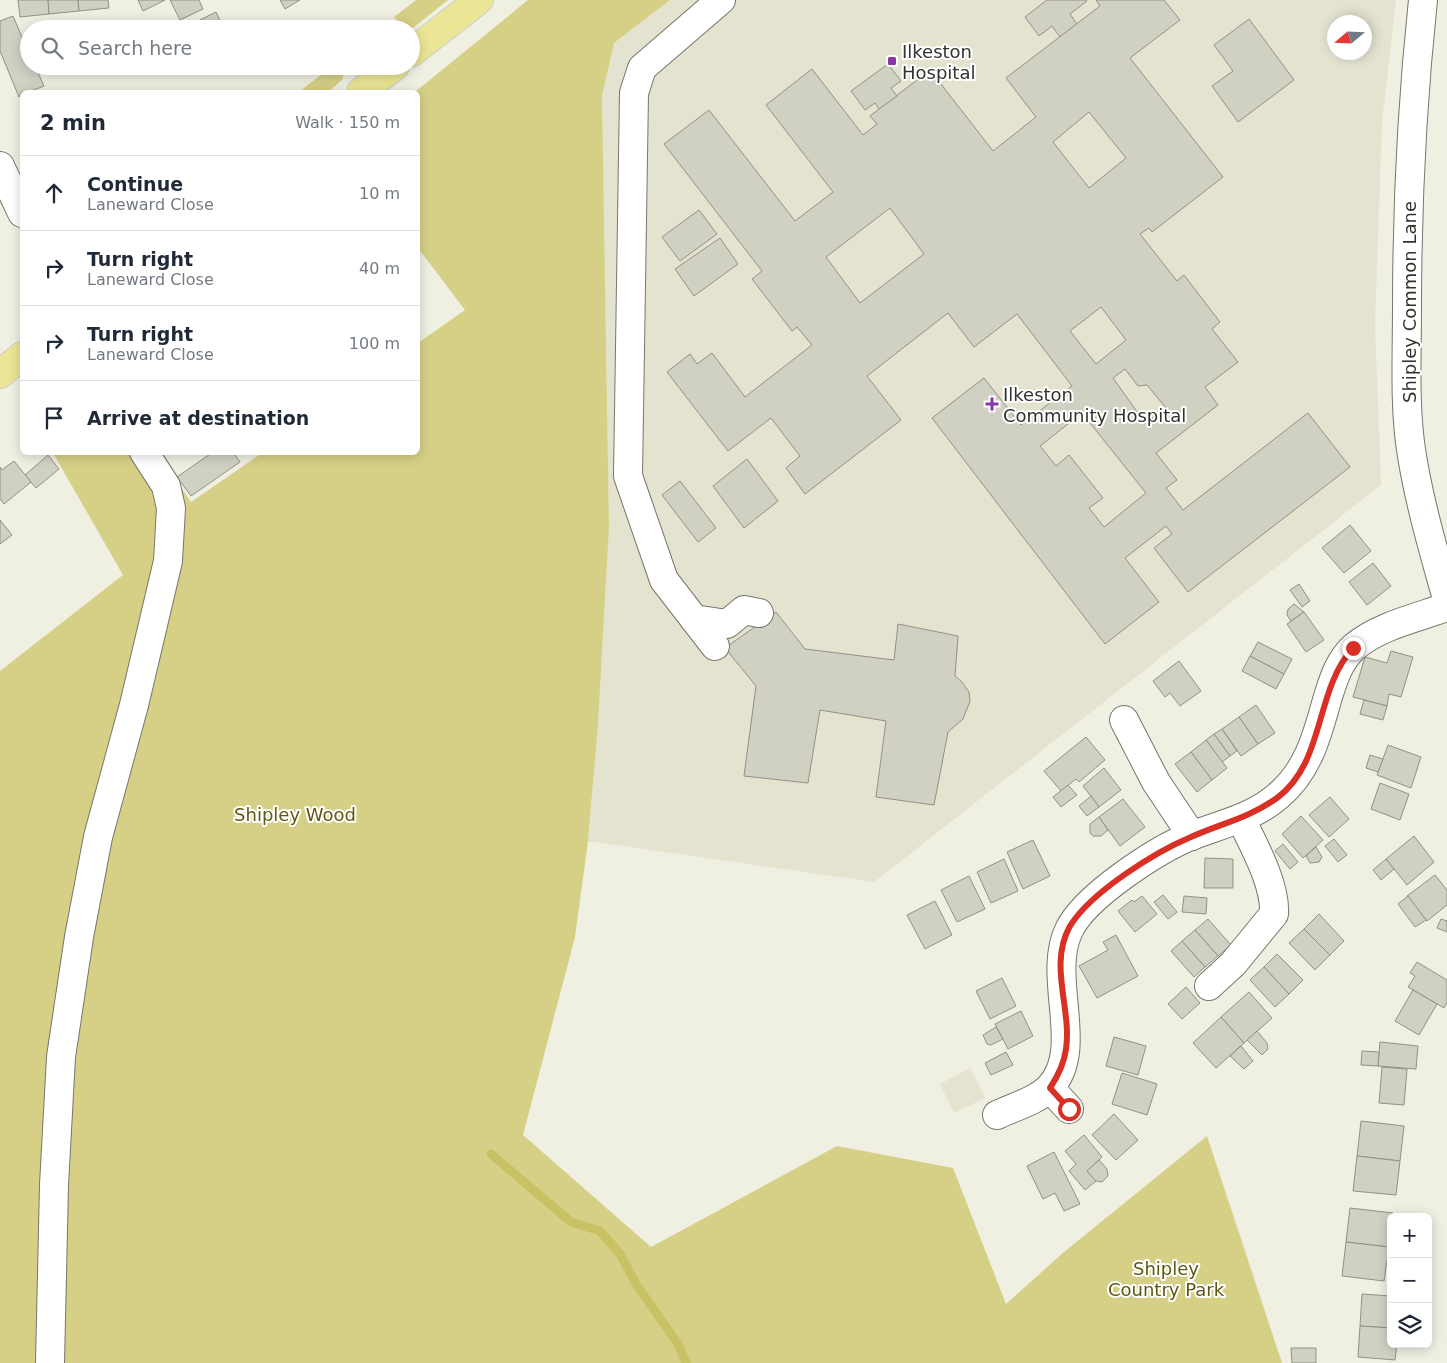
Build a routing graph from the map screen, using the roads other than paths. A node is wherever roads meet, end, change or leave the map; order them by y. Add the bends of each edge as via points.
1 (480, 0) edge
2 (721, 0) edge
3 (1423, 0) edge
4 (420, 46) edge
5 (383, 75) edge
6 (364, 90) edge
7 (0, 166) edge
8 (20, 209) edge
9 (20, 358) edge
10 (0, 374) edge
11 (146, 455) edge
12 (1447, 599) edge
13 (1447, 607) edge
14 (759, 613) dead end
15 (694, 619) junction
16 (715, 646) dead end
17 (1124, 720) dead end
18 (1241, 819) junction
19 (1192, 836) junction
20 (1208, 986) dead end
21 (1050, 1088) junction
22 (1069, 1109) dead end
23 (997, 1115) dead end
24 (50, 1363) edge

1 - 4 main road
2 - 15 street via 642,68 634,93 628,476 664,580
3 - 12 street, Shipley Common Lane via 1413,94 1407,217 1409,424 1424,511
5 - 6 main road
7 - 8 street
9 - 10 main road
11 - 24 street via 166,486 171,508 168,561 98,838 61,1057
13 - 18 street via 1374,634 1353,648 1336,672 1316,740 1303,767 1278,797
14 - 15 street via 744,610 727,624
15 - 16 street
17 - 19 street via 1156,782
18 - 19 street
18 - 20 street via 1256,850 1275,905 1274,914 1233,964
19 - 21 street via 1140,864 1085,908 1071,926 1064,939 1061,968 1066,1048 1058,1076
21 - 22 street
21 - 23 street

